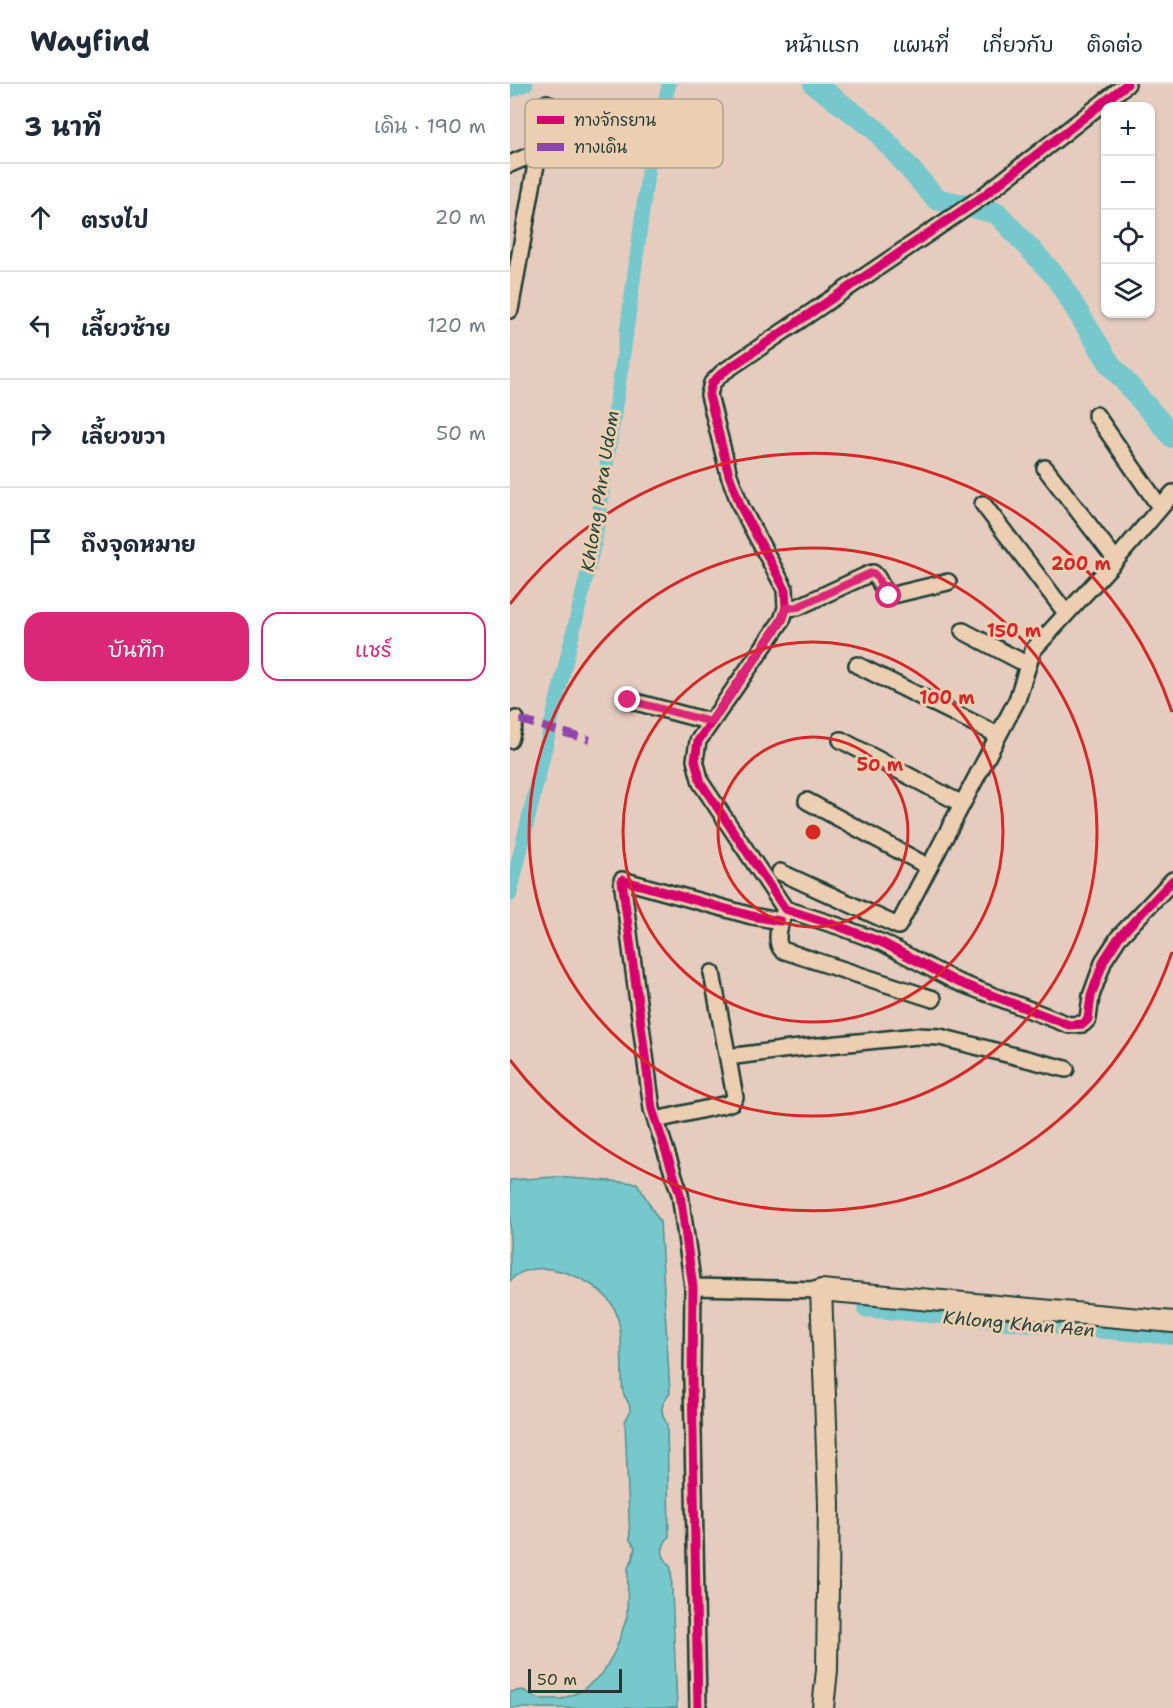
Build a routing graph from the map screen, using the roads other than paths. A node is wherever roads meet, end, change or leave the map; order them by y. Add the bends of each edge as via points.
1 (1127, 84) edge
2 (525, 158) edge
3 (510, 164) edge
4 (535, 168) edge
5 (510, 310) edge
6 (1096, 415) dead end
7 (1045, 468) dead end
8 (1172, 494) edge
9 (983, 504) dead end
10 (1160, 507) junction
11 (1116, 560) junction
12 (948, 582) dead end
13 (786, 608) junction
14 (1066, 614) junction
15 (963, 631) dead end
16 (857, 665) dead end
17 (1028, 665) junction
18 (628, 700) dead end
19 (516, 719) dead end
20 (711, 722) junction
21 (998, 735) junction
22 (510, 740) edge
23 (841, 740) dead end
24 (807, 801) dead end
25 (962, 804) junction
26 (929, 867) junction
27 (780, 872) dead end
28 (1173, 880) edge
29 (782, 915) junction
30 (712, 973) dead end
31 (933, 999) dead end
32 (728, 1057) junction
33 (1065, 1070) dead end
34 (657, 1120) junction
35 (693, 1287) junction
36 (821, 1290) junction
37 (1173, 1322) edge
38 (698, 1708) edge
39 (823, 1708) edge

1 - 13 street via 982,197 712,383 709,395 729,475 741,507 785,589
2 - 3 street
4 - 5 street
6 - 10 street
7 - 11 street
8 - 10 street
9 - 14 street
10 - 11 street
11 - 14 street
12 - 13 street via 889,596 873,573 798,607
13 - 20 street via 782,620
14 - 17 street via 1033,650
15 - 17 street
16 - 21 street
17 - 21 street via 1017,700
18 - 20 street
19 - 22 street
20 - 29 street via 698,741 695,757 701,783
21 - 25 street
23 - 25 street
24 - 26 street
25 - 26 street
26 - 27 street via 898,926
28 - 29 street via 1119,937 1104,960 1091,996 1088,1019 1077,1026 955,981 883,943 838,926
29 - 31 street via 778,945 782,950
29 - 34 street via 752,916 622,880 652,1108
30 - 32 street
32 - 33 street via 916,1036 940,1037
32 - 34 street via 735,1097 732,1102
34 - 35 street via 680,1194
35 - 36 street
35 - 38 street
36 - 37 street
36 - 39 street via 829,1504

